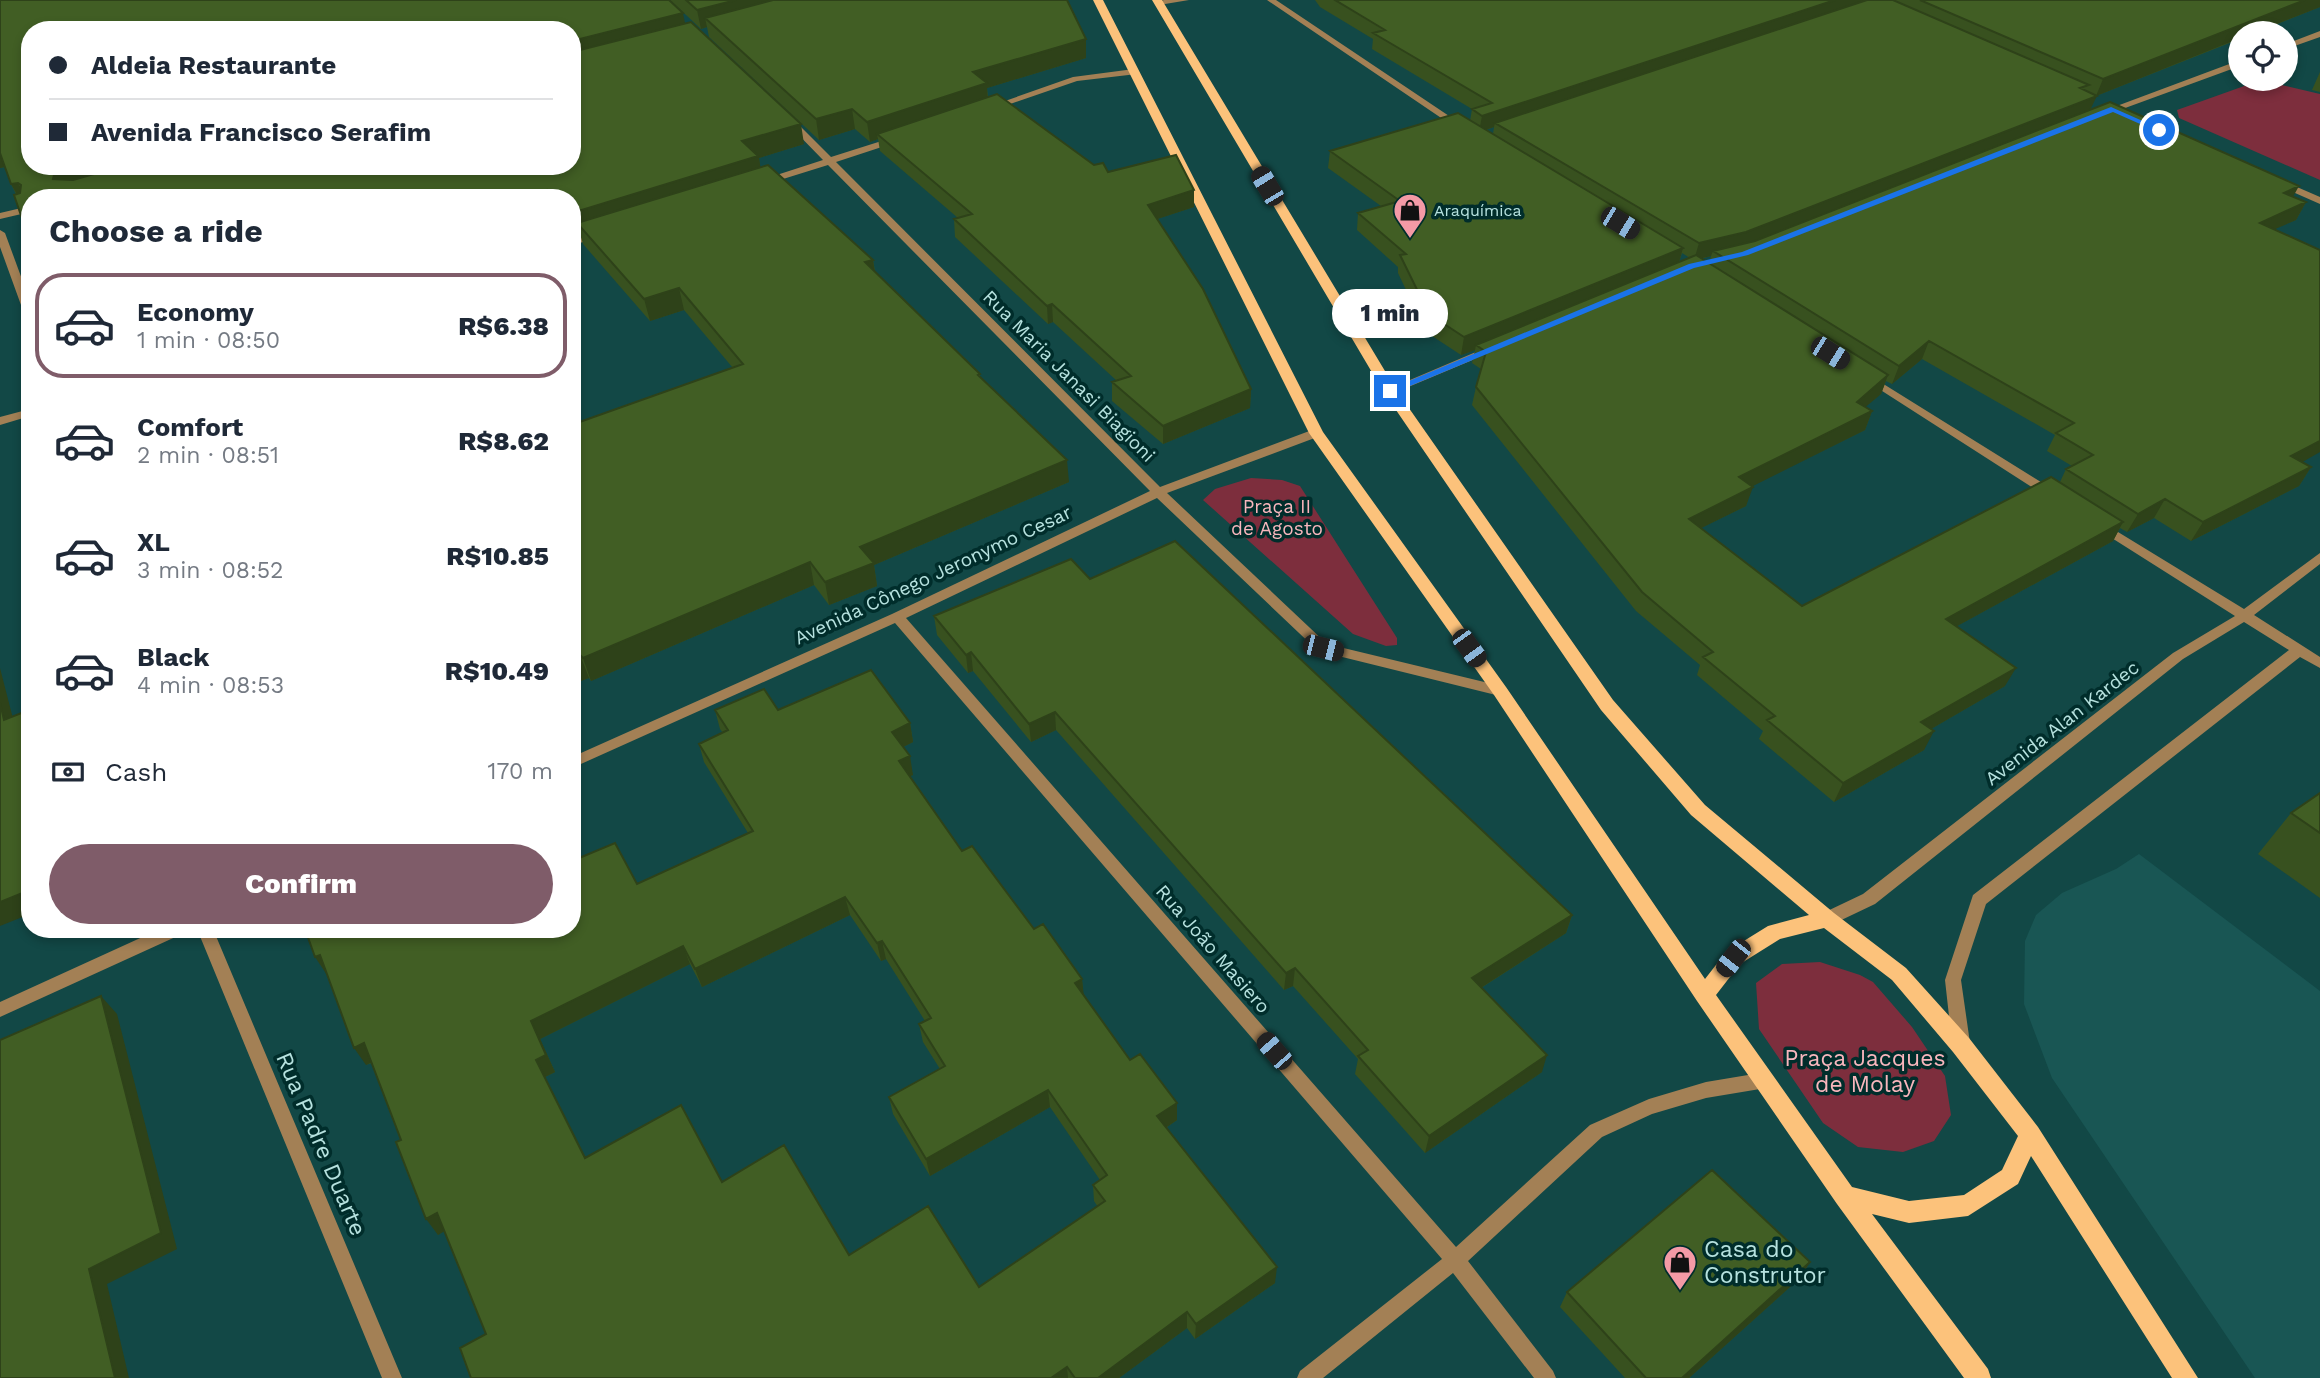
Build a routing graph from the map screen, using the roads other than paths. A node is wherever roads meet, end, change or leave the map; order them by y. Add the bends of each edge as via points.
1 (1098, 0) edge
2 (1185, 0) edge
3 (1271, 0) edge
4 (1158, 2) edge
5 (2320, 34) edge
6 (2298, 42) edge
7 (2228, 67) edge
8 (1134, 72) junction
9 (2101, 104) edge
10 (2113, 109) junction
11 (973, 114) edge
12 (2125, 114) edge
13 (784, 116) edge
14 (2088, 119) edge
15 (1467, 131) edge
16 (909, 135) edge
17 (832, 161) junction
18 (2271, 179) edge
19 (754, 186) edge
20 (2320, 201) edge
21 (21, 210) edge
22 (0, 216) edge
23 (611, 230) edge
24 (0, 233) edge
25 (581, 240) edge
26 (21, 291) edge
27 (1503, 344) edge
28 (1856, 370) edge
29 (1390, 391) junction
30 (21, 415) edge
31 (0, 421) edge
32 (1316, 433) junction
33 (1158, 492) junction
34 (2068, 504) edge
35 (2091, 519) edge
36 (2320, 557) edge
37 (2244, 616) junction
38 (897, 617) junction
39 (2299, 650) junction
40 (2320, 663) edge
41 (1500, 691) junction
42 (581, 759) edge
43 (1827, 919) junction
44 (156, 938) edge
45 (209, 938) edge
46 (1704, 995) junction
47 (0, 1010) edge
48 (1961, 1045) junction
49 (1766, 1080) junction
50 (2030, 1134) junction
51 (1845, 1196) junction
52 (1455, 1260) junction
53 (392, 1378) edge
54 (1307, 1378) edge
55 (1546, 1378) edge
56 (1979, 1378) edge
57 (2186, 1378) edge

1 - 8 main road
2 - 4 street
3 - 15 street
4 - 29 main road
5 - 6 street
7 - 10 street
8 - 11 street via 1076,79
8 - 32 main road
9 - 10 street
10 - 12 street
10 - 14 street
13 - 17 street, Rua Maria Janasi Biagioni
16 - 17 street
17 - 19 street
17 - 33 street, Rua Maria Janasi Biagioni
18 - 20 street
21 - 22 street
23 - 25 street
24 - 26 street
27 - 29 street
28 - 34 street
29 - 43 main road via 1607,705 1698,810
30 - 31 street
32 - 33 street, Avenida Cônego Jeronymo Cesar
32 - 41 main road
33 - 38 street, Avenida Cônego Jeronymo Cesar
33 - 41 street, Rua Maria Janasi Biagioni via 1323,648
35 - 37 street
36 - 37 street, Avenida Alan Kardec
37 - 39 street
37 - 43 street, Avenida Alan Kardec via 2178,656 1869,899
38 - 42 street, Avenida Cônego Jeronymo Cesar
38 - 52 street, Rua João Masiero
39 - 40 street
39 - 48 street via 1979,900 1953,980
41 - 46 main road
43 - 46 main road via 1775,932 1733,958
43 - 48 main road via 1899,974
44 - 47 street
45 - 53 street, Rua Padre Duarte
46 - 49 main road
48 - 50 main road
49 - 51 main road
49 - 52 street via 1706,1090 1649,1107 1596,1131
50 - 51 main road via 2010,1177 1968,1205 1909,1212
50 - 57 main road
51 - 56 main road
52 - 54 street
52 - 55 street, Rua João Masiero

